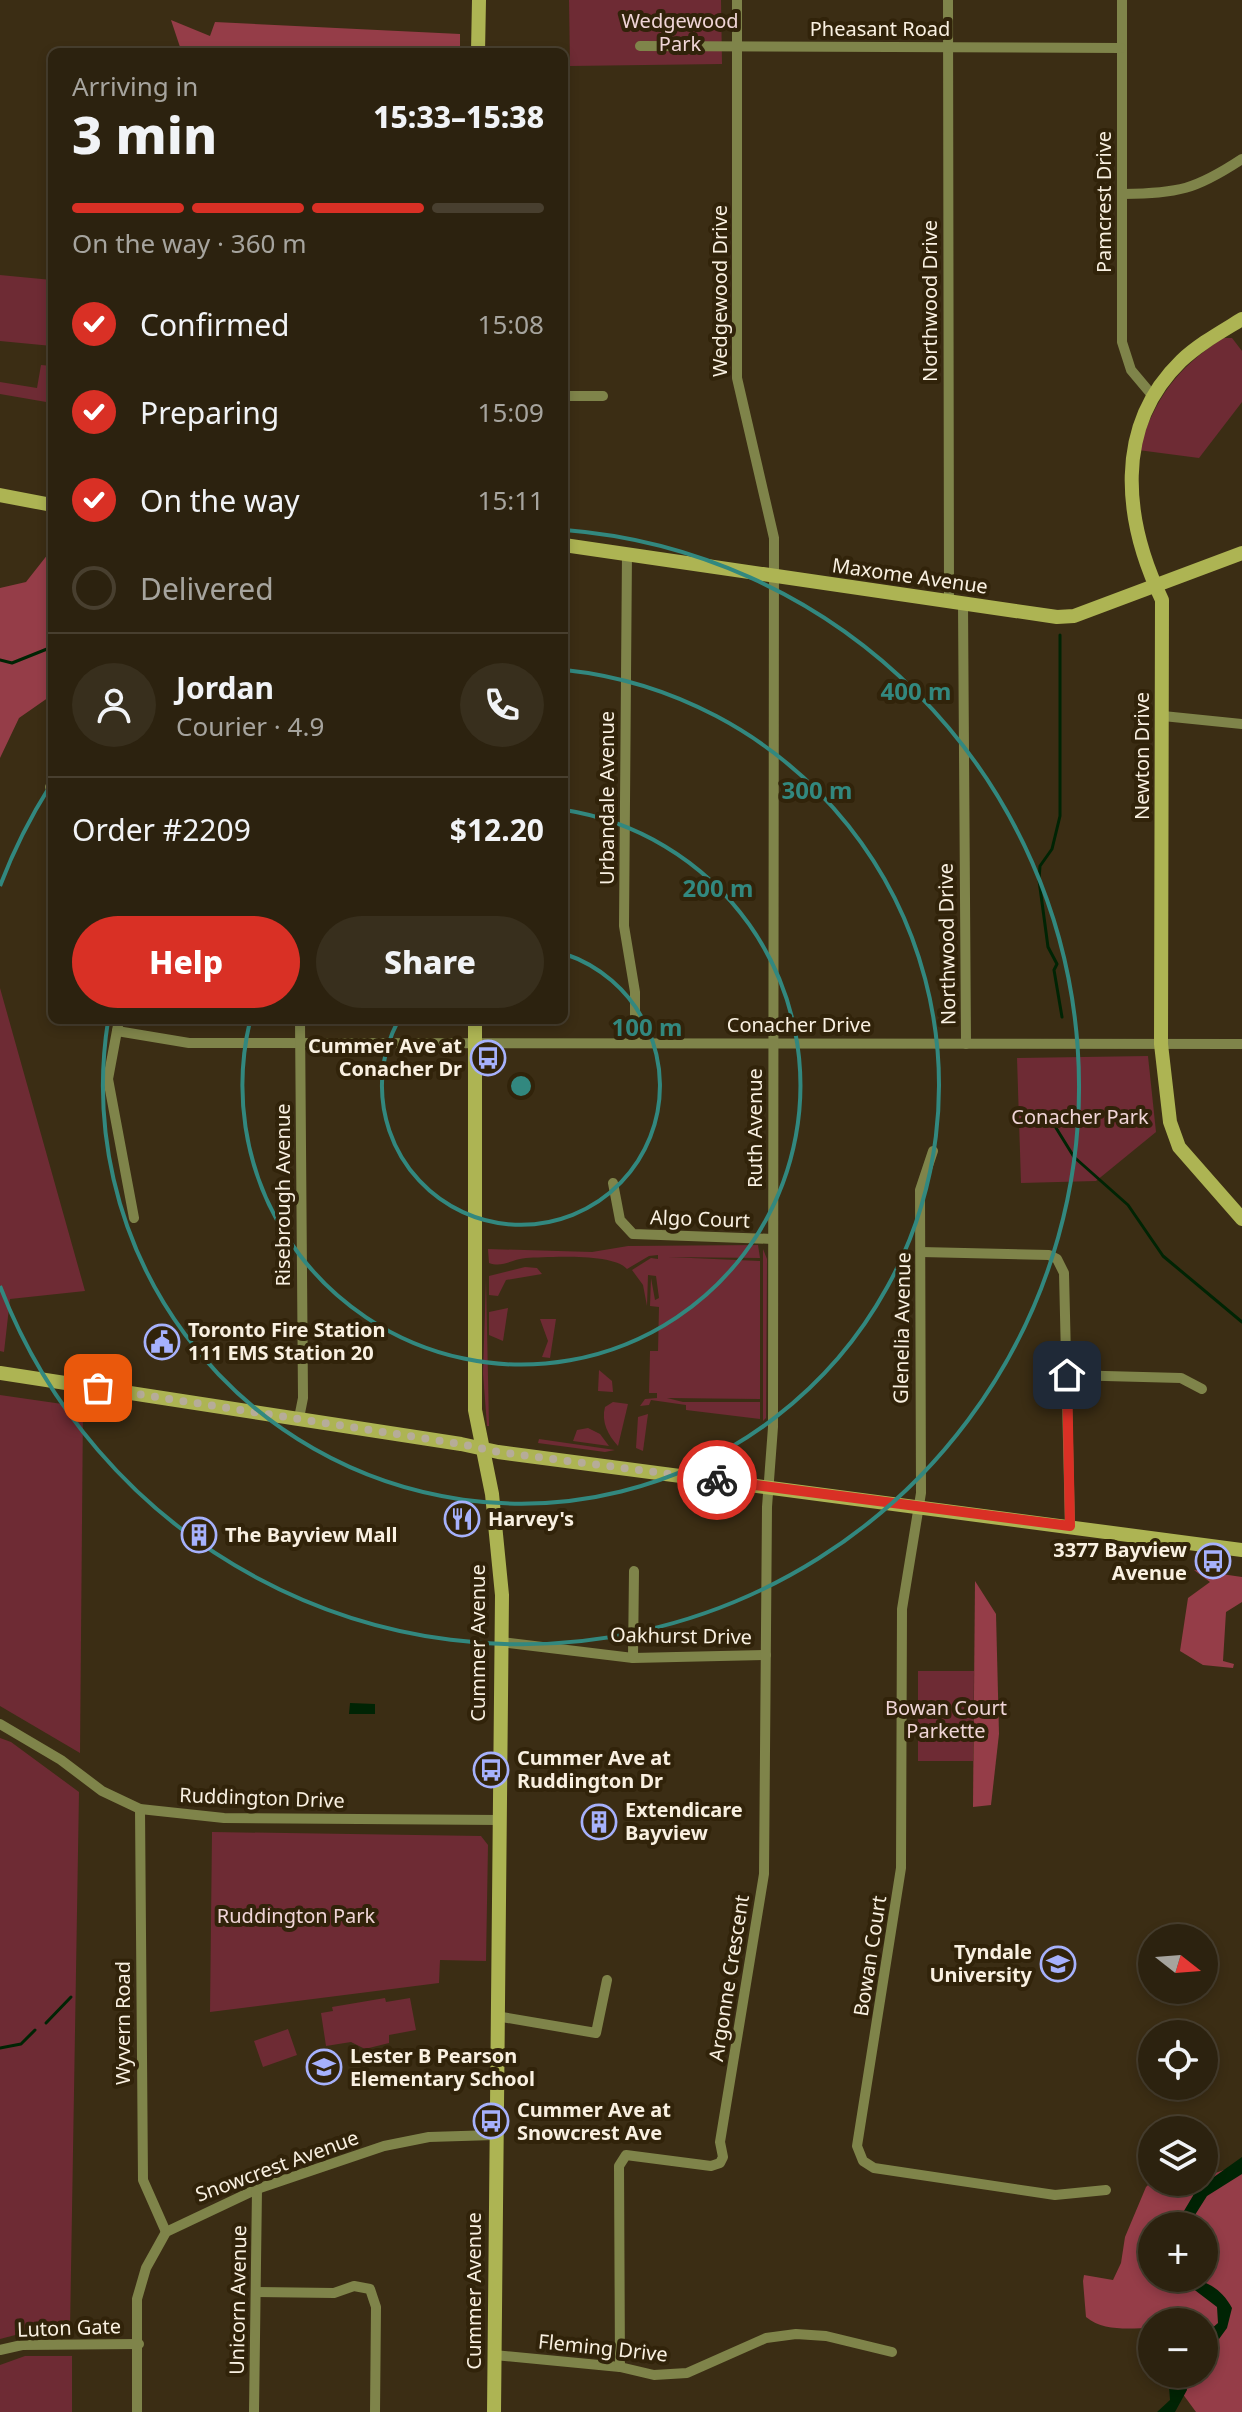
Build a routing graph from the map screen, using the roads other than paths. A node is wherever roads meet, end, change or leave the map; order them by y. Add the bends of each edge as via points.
1 (479, 0) edge
2 (737, 0) edge
3 (948, 0) edge
4 (1122, 0) edge
5 (640, 46) dead end
6 (737, 47) junction
7 (948, 47) junction
8 (478, 48) edge
9 (1121, 48) junction
10 (1242, 159) edge
11 (1123, 194) junction
12 (1239, 326) edge
13 (1152, 395) junction
14 (568, 396) edge
15 (603, 396) dead end
16 (0, 495) edge
17 (48, 504) edge
18 (568, 546) edge
19 (627, 553) junction
20 (1242, 553) edge
21 (774, 577) junction
22 (1155, 586) junction
23 (956, 603) junction
24 (1163, 716) junction
25 (1242, 724) edge
26 (300, 1024) edge
27 (475, 1024) edge
28 (118, 1026) edge
29 (300, 1042) junction
30 (773, 1042) junction
31 (475, 1043) junction
32 (635, 1043) junction
33 (966, 1044) junction
34 (1161, 1044) junction
35 (1242, 1044) edge
36 (933, 1151) dead end
37 (613, 1183) dead end
38 (134, 1218) dead end
39 (1242, 1218) edge
40 (773, 1239) junction
41 (921, 1252) junction
42 (0, 1373) edge
43 (1067, 1375) junction
44 (1202, 1389) dead end
45 (299, 1418) junction
46 (482, 1449) junction
47 (769, 1487) junction
48 (917, 1508) junction
49 (1070, 1526) junction
50 (1242, 1550) edge
51 (634, 1571) dead end
52 (501, 1642) junction
53 (766, 1655) junction
54 (633, 1658) junction
55 (0, 1724) edge
56 (140, 1809) junction
57 (500, 1820) junction
58 (607, 1980) dead end
59 (496, 2016) junction
60 (494, 2135) junction
61 (257, 2189) junction
62 (1106, 2190) dead end
63 (166, 2232) junction
64 (257, 2292) junction
65 (139, 2344) junction
66 (0, 2350) edge
67 (892, 2352) dead end
68 (494, 2355) junction
69 (620, 2367) junction
70 (137, 2412) edge
71 (254, 2412) edge
72 (375, 2412) edge
73 (494, 2412) edge

1 - 8 street
2 - 6 street, Wedgewood Drive
3 - 7 street, Northwood Drive
4 - 9 street, Pamcrest Drive
5 - 6 street, Pheasant Road
6 - 7 street, Pheasant Road
6 - 21 street, Wedgewood Drive via 737,378 772,517
7 - 9 street, Pheasant Road
7 - 23 street, Northwood Drive
9 - 11 street, Pamcrest Drive
10 - 11 street via 1193,187
11 - 13 street, Pamcrest Drive via 1122,342 1131,370
12 - 13 street, Newton Drive via 1195,349
13 - 22 street, Newton Drive via 1133,443 1131,481 1137,532
14 - 15 street
16 - 17 street
18 - 19 street, Maxome Avenue
19 - 21 street, Maxome Avenue
19 - 32 street, Urbandale Avenue via 624,926 635,992
20 - 22 street, Maxome Avenue
21 - 23 street, Maxome Avenue
21 - 30 street, Ruth Avenue
22 - 23 street, Maxome Avenue via 1074,616
22 - 24 street, Newton Drive via 1162,600
23 - 33 street, Northwood Drive
24 - 25 street
24 - 34 street, Newton Drive
26 - 29 street, Risebrough Avenue
27 - 31 street, Cummer Avenue
28 - 29 street, Conacher Drive via 189,1043
28 - 38 street via 108,1079
29 - 31 street, Conacher Drive
29 - 45 street, Risebrough Avenue
30 - 32 street, Conacher Drive
30 - 33 street, Conacher Drive
30 - 40 street, Ruth Avenue
31 - 32 street, Conacher Drive
31 - 46 street, Cummer Avenue via 475,1410
33 - 34 street, Conacher Drive
34 - 35 street, Conacher Drive
34 - 39 street, Newton Drive via 1175,1139
36 - 41 street, Glenelia Avenue via 920,1190
37 - 40 street, Algo Court via 620,1220 633,1234
40 - 47 street, Ruth Avenue
41 - 43 street via 1057,1259 1064,1273
41 - 48 street, Glenelia Avenue
42 - 45 street
43 - 44 street via 1181,1378
43 - 49 street
45 - 46 street
46 - 47 street
46 - 52 street, Cummer Avenue via 494,1510
47 - 48 street
47 - 53 street, Argonne Crescent
48 - 49 street
48 - 62 street, Bowan Court via 902,1609 901,1868 857,2146 863,2161 874,2168 1055,2195
49 - 50 street
51 - 54 street
52 - 54 street, Oakhurst Drive
52 - 57 street, Cummer Avenue
53 - 54 street, Oakhurst Drive
53 - 69 street, Argonne Crescent via 764,1874 720,2142 723,2157 711,2166 626,2155 619,2166
55 - 56 street, Ruddington Drive via 102,1791
56 - 57 street, Ruddington Drive via 224,1818
56 - 63 street, Wyvern Road via 143,2180
57 - 59 street, Cummer Avenue
58 - 59 street via 596,2033
59 - 60 street, Cummer Avenue
60 - 61 street, Snowcrest Avenue via 429,2137 384,2146
60 - 68 street, Cummer Avenue
61 - 63 street, Snowcrest Avenue
61 - 64 street, Unicorn Avenue
63 - 65 street via 146,2268 137,2299
64 - 71 street, Unicorn Avenue
64 - 72 street via 370,2289 376,2307
65 - 66 street, Luton Gate via 22,2345
65 - 70 street
67 - 69 street, Fleming Drive via 796,2334 766,2338 687,2373 654,2375
68 - 69 street, Fleming Drive
68 - 73 street, Cummer Avenue

